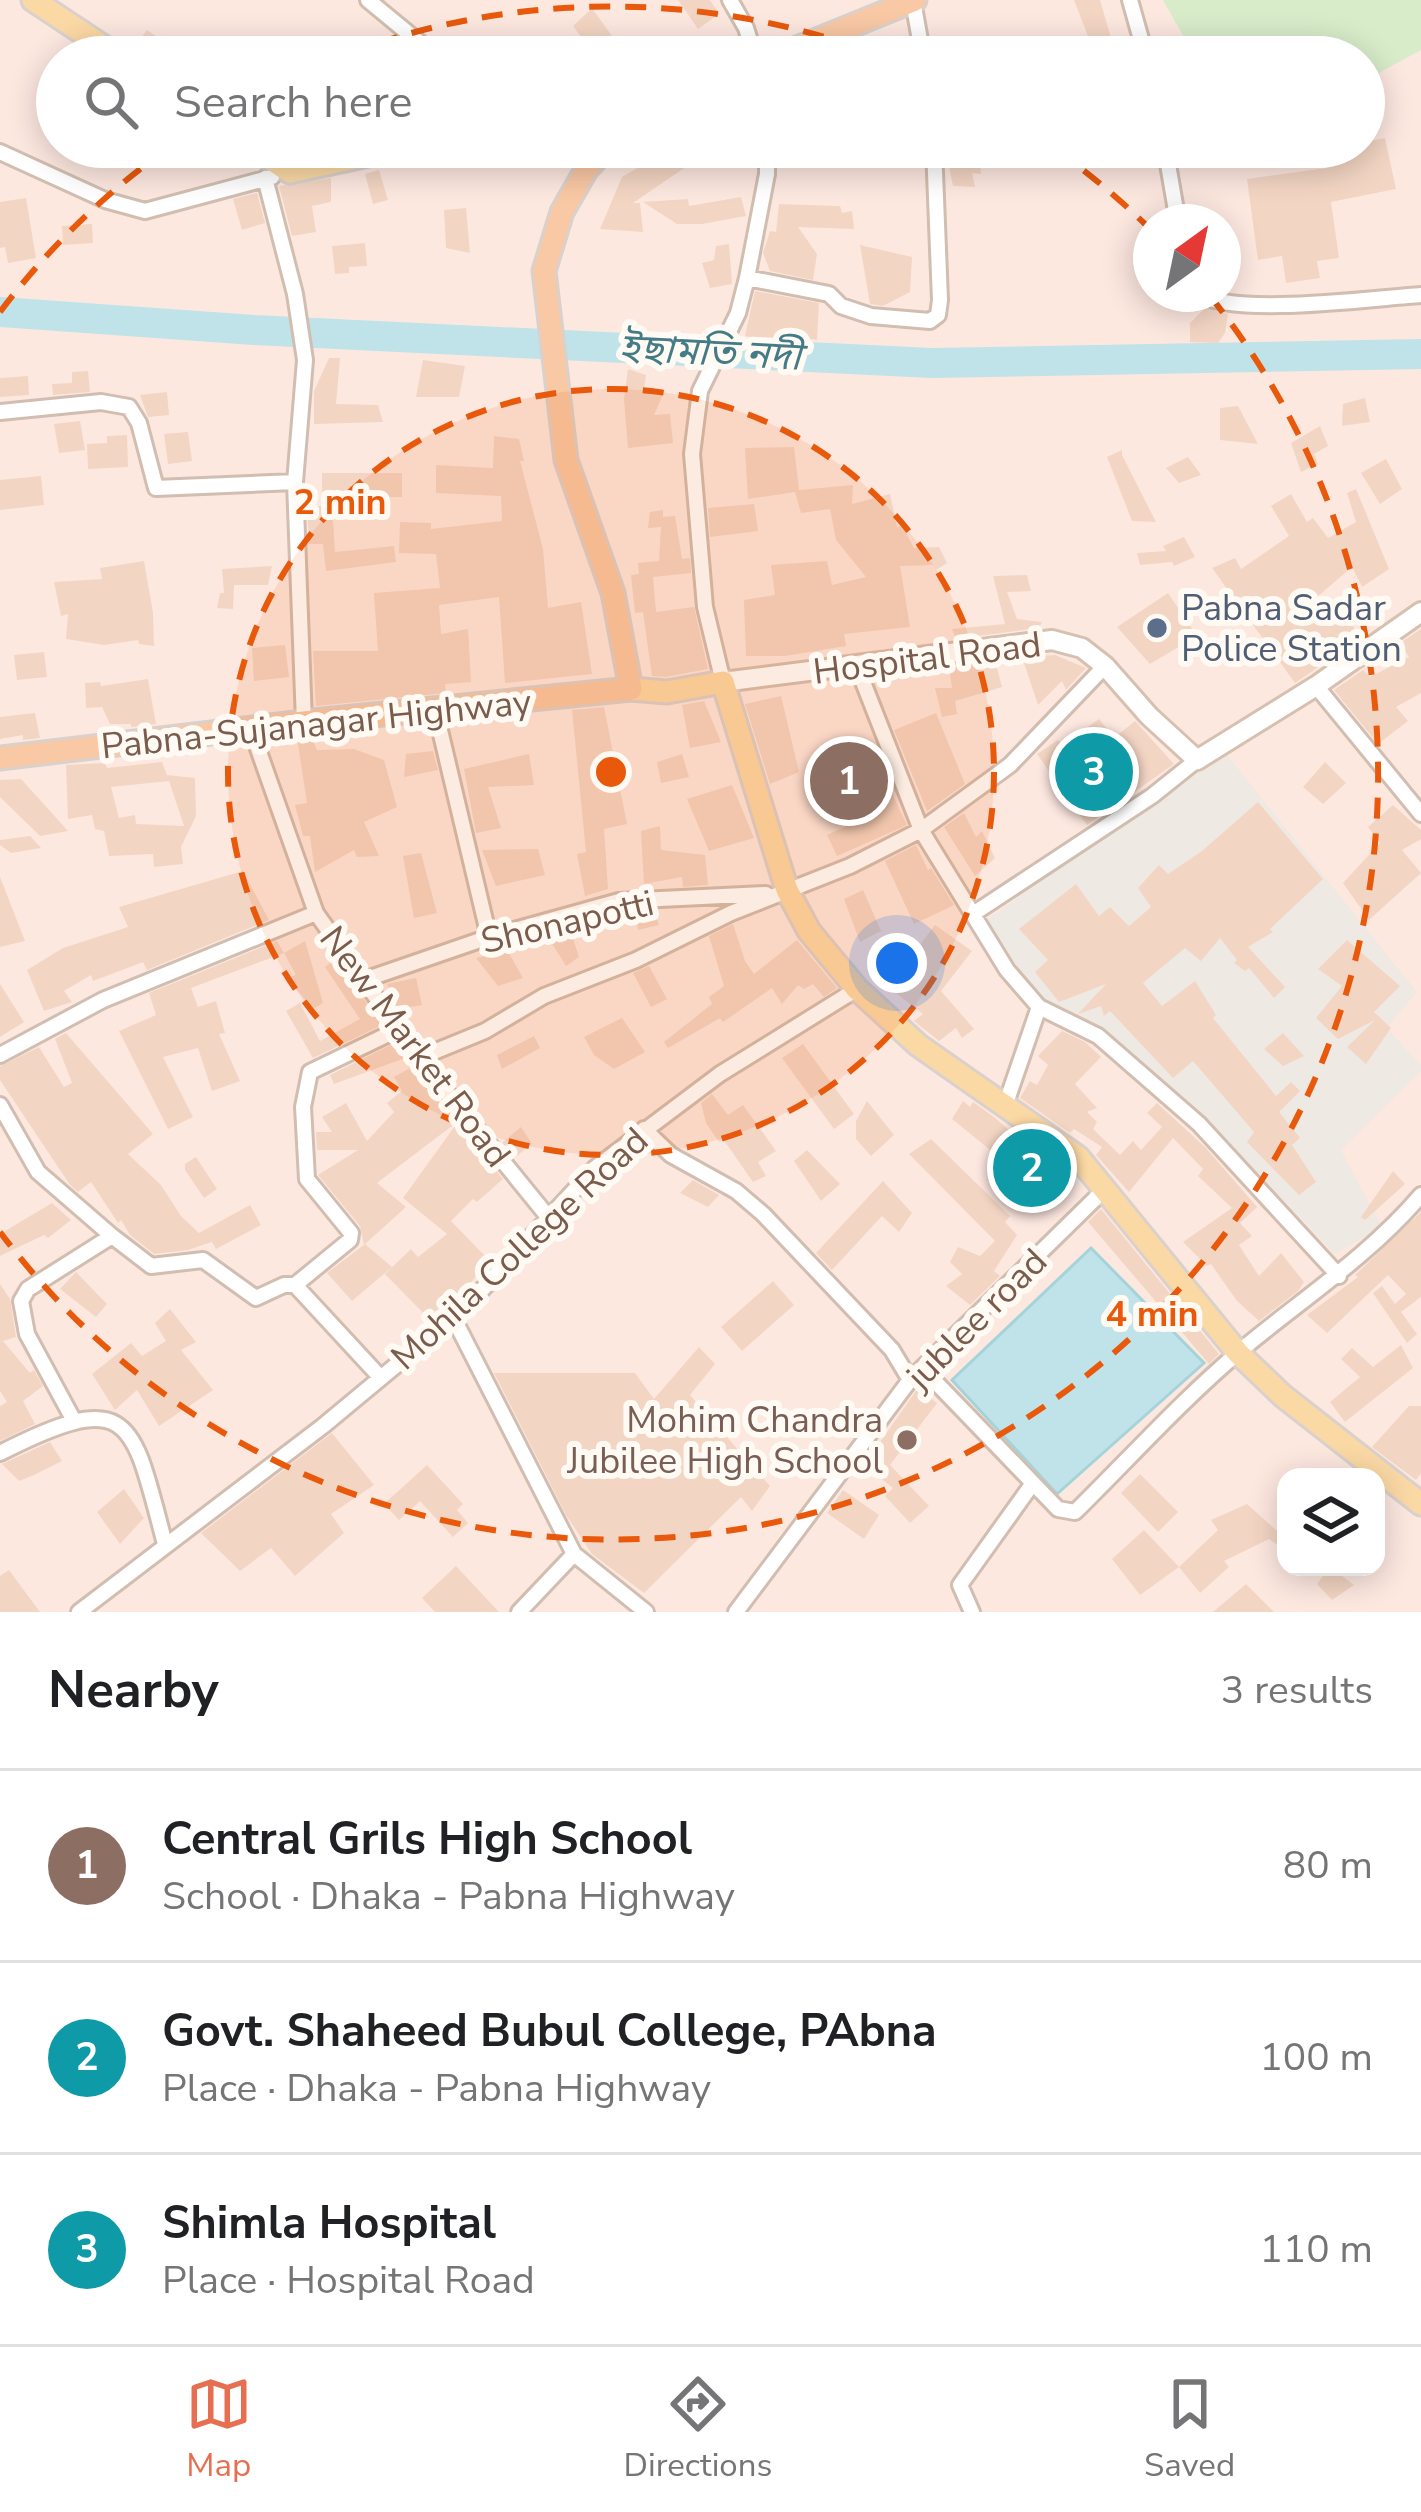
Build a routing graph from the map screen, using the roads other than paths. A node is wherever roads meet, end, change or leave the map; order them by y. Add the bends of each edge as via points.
1 (34, 0) edge
2 (368, 0) edge
3 (730, 0) edge
4 (914, 0) edge
5 (1130, 0) edge
6 (87, 36) edge
7 (412, 36) edge
8 (746, 36) edge
9 (827, 36) edge
10 (920, 36) edge
11 (1140, 36) edge
12 (0, 152) edge
13 (284, 168) edge
14 (308, 168) edge
15 (588, 168) edge
16 (766, 168) edge
17 (935, 168) edge
18 (1169, 168) edge
19 (290, 172) junction
20 (265, 178) junction
21 (1175, 204) edge
22 (747, 278) junction
23 (1421, 295) edge
24 (1241, 303) edge
25 (0, 412) edge
26 (295, 482) junction
27 (1421, 612) edge
28 (856, 664) junction
29 (1105, 667) junction
30 (723, 682) junction
31 (1316, 686) junction
32 (631, 689) junction
33 (435, 709) junction
34 (304, 722) junction
35 (251, 729) junction
36 (0, 758) edge
37 (1197, 760) junction
38 (1421, 814) edge
39 (922, 830) junction
40 (781, 892) junction
41 (316, 913) junction
42 (973, 914) junction
43 (489, 937) junction
44 (364, 980) junction
45 (857, 989) junction
46 (1039, 1007) junction
47 (398, 1029) junction
48 (0, 1055) edge
49 (418, 1058) junction
50 (0, 1105) edge
51 (1004, 1106) junction
52 (644, 1130) junction
53 (1106, 1189) junction
54 (1421, 1195) edge
55 (549, 1218) junction
56 (112, 1236) junction
57 (1339, 1276) junction
58 (295, 1285) junction
59 (453, 1317) junction
60 (1238, 1353) junction
61 (923, 1369) junction
62 (380, 1378) junction
63 (910, 1380) junction
64 (74, 1419) junction
65 (0, 1453) edge
66 (1033, 1483) junction
67 (1421, 1504) edge
68 (165, 1544) junction
69 (574, 1554) junction
70 (98, 1606) edge
71 (79, 1612) edge
72 (519, 1612) edge
73 (646, 1612) edge
74 (736, 1612) edge
75 (971, 1612) edge

1 - 6 main road
2 - 7 street
3 - 8 street
4 - 9 highway
4 - 10 street
5 - 11 street
12 - 20 street via 145,211
13 - 19 main road
14 - 19 main road
15 - 32 highway via 562,212 544,271 566,460 613,593
16 - 22 street
17 - 22 street via 940,300 930,321 871,316 829,294
18 - 21 street
19 - 20 street
20 - 26 street via 304,360
22 - 30 street via 700,391 692,454 704,607
23 - 24 street
25 - 26 street via 101,402 129,407 156,488
26 - 34 street
27 - 31 main road
28 - 29 main road, Hospital Road via 1052,640 1082,647
28 - 30 main road, Hospital Road
28 - 39 street
29 - 37 main road, Hospital Road
29 - 39 street via 1010,765
30 - 32 main road, Hospital Road
30 - 40 main road
31 - 37 main road
31 - 38 street
32 - 33 highway, Pabna-Sujanagar Highway
33 - 34 highway, Pabna-Sujanagar Highway
33 - 43 street
34 - 35 highway, Pabna-Sujanagar Highway
35 - 36 highway, Pabna-Sujanagar Highway
35 - 41 street, New Market Road
37 - 42 street
39 - 40 street
39 - 42 street
40 - 43 street, Shonapotti via 619,902
40 - 45 main road
40 - 49 street, Shonapotti
41 - 44 street, New Market Road
41 - 48 street via 103,1000
42 - 46 street
43 - 44 street, Shonapotti
44 - 47 street, New Market Road
45 - 51 main road
45 - 52 street, Mohila College Road
46 - 51 street
46 - 57 street via 1098,1036 1166,1094
47 - 49 street, New Market Road
47 - 58 street via 310,1072 303,1107 307,1179 352,1233
49 - 55 street, New Market Road
50 - 56 street via 38,1172
51 - 53 main road via 1078,1157
52 - 55 street, Mohila College Road
52 - 63 street via 763,1214 892,1350
53 - 60 main road
53 - 61 street, jublee road
54 - 57 street
55 - 59 street, Mohila College Road
56 - 58 street via 151,1266 209,1263 256,1298
56 - 64 street via 21,1301 27,1334
57 - 60 street
58 - 62 street
59 - 62 street, Mohila College Road
59 - 69 street
60 - 66 street, jublee road via 1075,1512 1058,1509
60 - 67 main road
61 - 63 street, jublee road
61 - 66 street, jublee road
62 - 68 street, Mohila College Road
63 - 74 street, jublee road
64 - 65 street
64 - 68 street via 96,1417 132,1435
66 - 75 street via 960,1585
68 - 70 street, Mohila College Road
69 - 72 street
69 - 73 street
70 - 71 street, Mohila College Road

